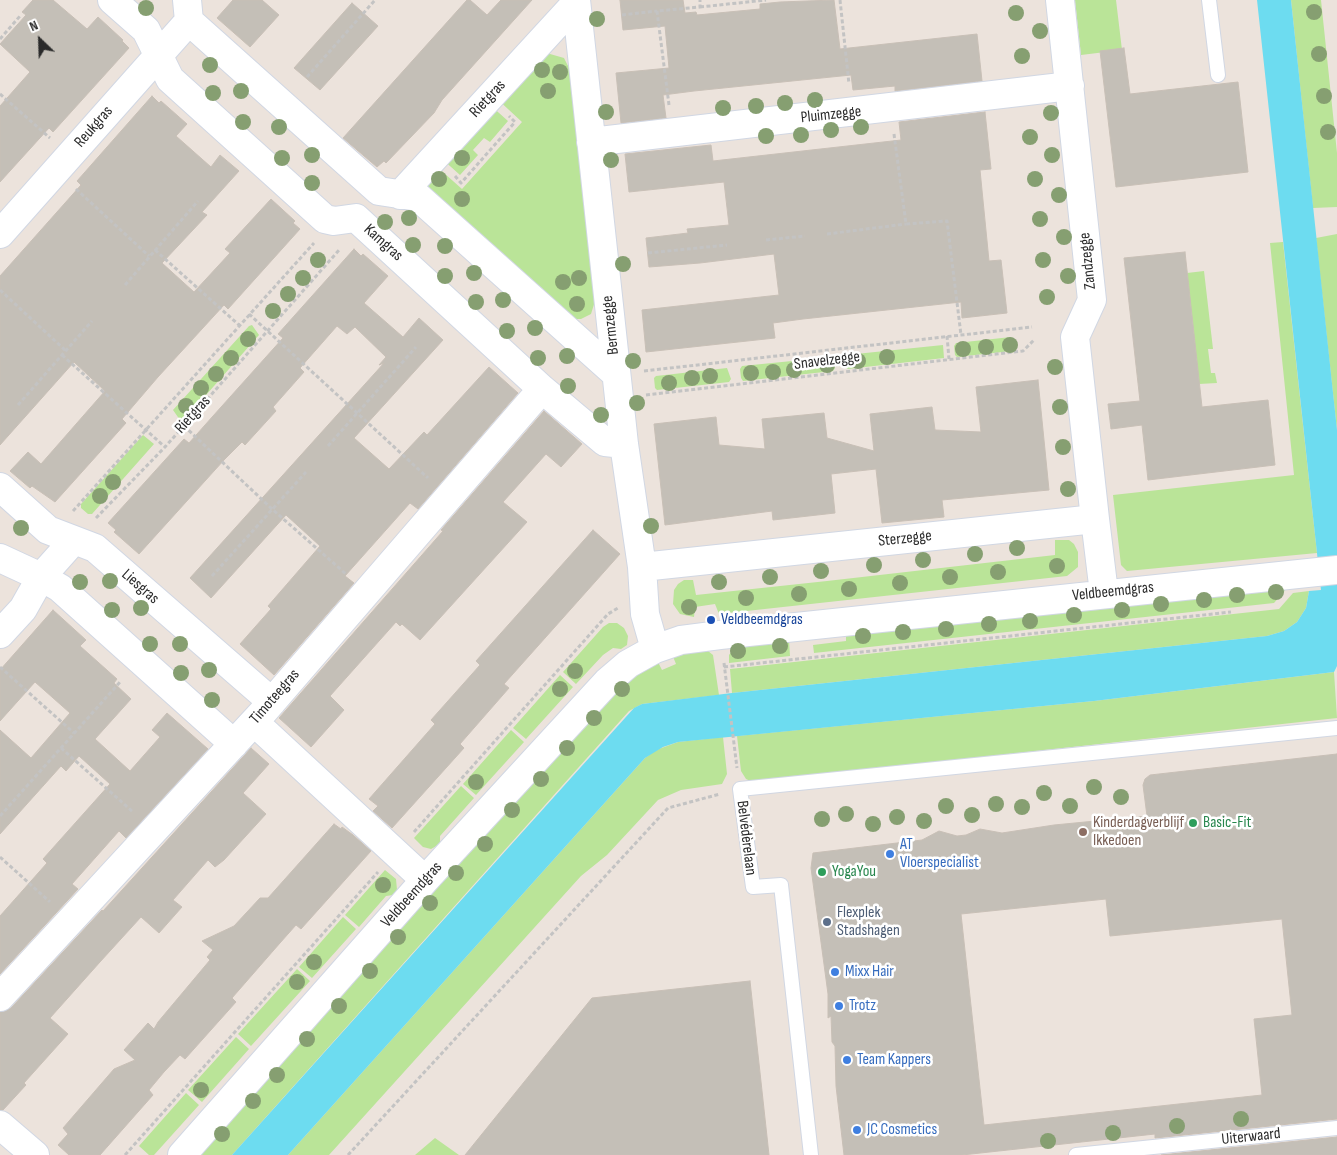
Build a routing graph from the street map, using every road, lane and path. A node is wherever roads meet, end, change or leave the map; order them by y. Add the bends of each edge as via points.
1 (112, 0) edge
2 (700, 0) edge
3 (766, 0) edge
4 (840, 0) edge
5 (1060, 0) edge
6 (1209, 0) edge
7 (373, 1) edge
8 (576, 2) edge
9 (700, 7) junction
10 (188, 10) edge
11 (657, 11) junction
12 (622, 15) dead end
13 (20, 16) dead end
14 (0, 39) edge
15 (158, 55) junction
16 (1218, 75) dead end
17 (307, 78) dead end
18 (1070, 86) junction
19 (0, 94) edge
20 (891, 108) junction
21 (852, 113) junction
22 (673, 133) junction
23 (591, 142) junction
24 (62, 163) junction
25 (390, 193) junction
26 (198, 201) dead end
27 (345, 220) junction
28 (906, 224) junction
29 (0, 234) edge
30 (827, 234) dead end
31 (805, 236) dead end
32 (766, 240) dead end
33 (726, 245) dead end
34 (155, 250) junction
35 (648, 254) dead end
36 (149, 256) junction
37 (125, 285) dead end
38 (0, 290) edge
39 (249, 314) junction
40 (92, 321) dead end
41 (239, 326) junction
42 (1032, 327) dead end
43 (268, 332) junction
44 (961, 335) junction
45 (947, 336) junction
46 (1034, 340) dead end
47 (416, 347) dead end
48 (66, 351) junction
49 (62, 355) junction
50 (950, 359) junction
51 (617, 386) junction
52 (542, 389) junction
53 (18, 405) dead end
54 (356, 414) junction
55 (184, 426) junction
56 (144, 429) junction
57 (624, 444) junction
58 (328, 446) dead end
59 (165, 447) junction
60 (306, 472) dead end
61 (0, 487) edge
62 (449, 496) junction
63 (272, 509) junction
64 (1095, 519) junction
65 (64, 536) junction
66 (0, 558) edge
67 (642, 567) junction
68 (1321, 571) edge
69 (212, 576) dead end
70 (41, 577) junction
71 (366, 592) junction
72 (1104, 593) junction
73 (0, 634) edge
74 (655, 649) junction
75 (724, 667) dead end
76 (0, 668) edge
77 (121, 680) dead end
78 (263, 712) junction
79 (1337, 728) edge
80 (74, 733) junction
81 (234, 744) junction
82 (735, 747) dead end
83 (61, 748) junction
84 (740, 789) junction
85 (0, 816) edge
86 (154, 831) junction
87 (0, 857) edge
88 (425, 880) junction
89 (70, 921) junction
90 (0, 997) edge
91 (0, 1125) edge
92 (1337, 1128) edge
93 (35, 1155) edge
94 (182, 1155) edge
95 (348, 1155) edge
96 (811, 1155) edge
97 (1076, 1155) edge

1 - 15 street, Kamgras via 146,30
2 - 9 path
3 - 9 path
4 - 21 path
5 - 18 street, Zandzegge
6 - 16 lane
7 - 17 path
8 - 23 street, Bermzegge
8 - 25 street, Rietgras
9 - 11 path
10 - 15 street, Reukgras
10 - 25 street
11 - 12 path
11 - 22 path
13 - 14 path
15 - 24 street, Reukgras
15 - 27 street, Kamgras via 170,79 325,219
18 - 20 street, Pluimzegge
18 - 64 street, Zandzegge via 1092,300 1075,337
19 - 24 path
20 - 21 street, Pluimzegge
20 - 28 path
21 - 22 street, Pluimzegge
22 - 23 street, Pluimzegge
23 - 51 street, Bermzegge
24 - 29 street, Reukgras
24 - 36 path
25 - 27 street, Rietgras
25 - 51 street via 418,197
26 - 34 path
27 - 39 path
27 - 43 path, Rietgras via 338,254
27 - 52 street, Kamgras
28 - 30 path
28 - 44 path via 947,221
31 - 32 path
33 - 35 path
34 - 36 path
34 - 41 path
36 - 37 path
38 - 48 path
39 - 41 path
39 - 43 path
40 - 48 path
41 - 56 path
42 - 44 path, Snavelzegge
43 - 54 path
43 - 55 path, Rietgras
44 - 45 path, Snavelzegge
45 - 50 path
45 - 51 path, Snavelzegge
46 - 50 path, Snavelzegge via 1023,351
47 - 54 path
48 - 49 path
49 - 53 path
49 - 56 path
50 - 51 path, Snavelzegge
51 - 57 street, Bermzegge
52 - 57 street, Kamgras via 606,442
52 - 62 street, Timoteegras
54 - 58 path
54 - 62 path
55 - 59 path, Rietgras
55 - 63 path
56 - 59 path
56 - 65 path
57 - 67 street, Bermzegge
59 - 65 path, Rietgras
60 - 63 path
61 - 65 street, Liesgras via 48,530
62 - 71 street, Timoteegras
63 - 69 path
63 - 71 path
64 - 67 street, Sterzegge
64 - 72 street
65 - 70 street
65 - 78 street, Liesgras via 95,548
66 - 70 street
67 - 74 street, Bermzegge via 645,614
68 - 72 street, Veldbeemdgras
70 - 73 street via 23,609
70 - 81 street via 60,588
71 - 78 street, Timoteegras
72 - 74 street, Veldbeemdgras via 720,635 681,640
74 - 88 street, Veldbeemdgras via 628,664 607,682
75 - 82 path
76 - 80 path
77 - 80 path
78 - 81 street, Timoteegras
78 - 88 street, Liesgras
79 - 84 lane
80 - 83 path
81 - 86 street, Timoteegras
83 - 85 path
83 - 86 path
84 - 95 path via 668,808
84 - 96 lane, Belvédèrelaan via 753,887 781,885
86 - 89 street, Timoteegras
87 - 89 path
88 - 94 street, Veldbeemdgras
89 - 90 street, Timoteegras
91 - 93 street
92 - 97 lane, Uiterwaard

